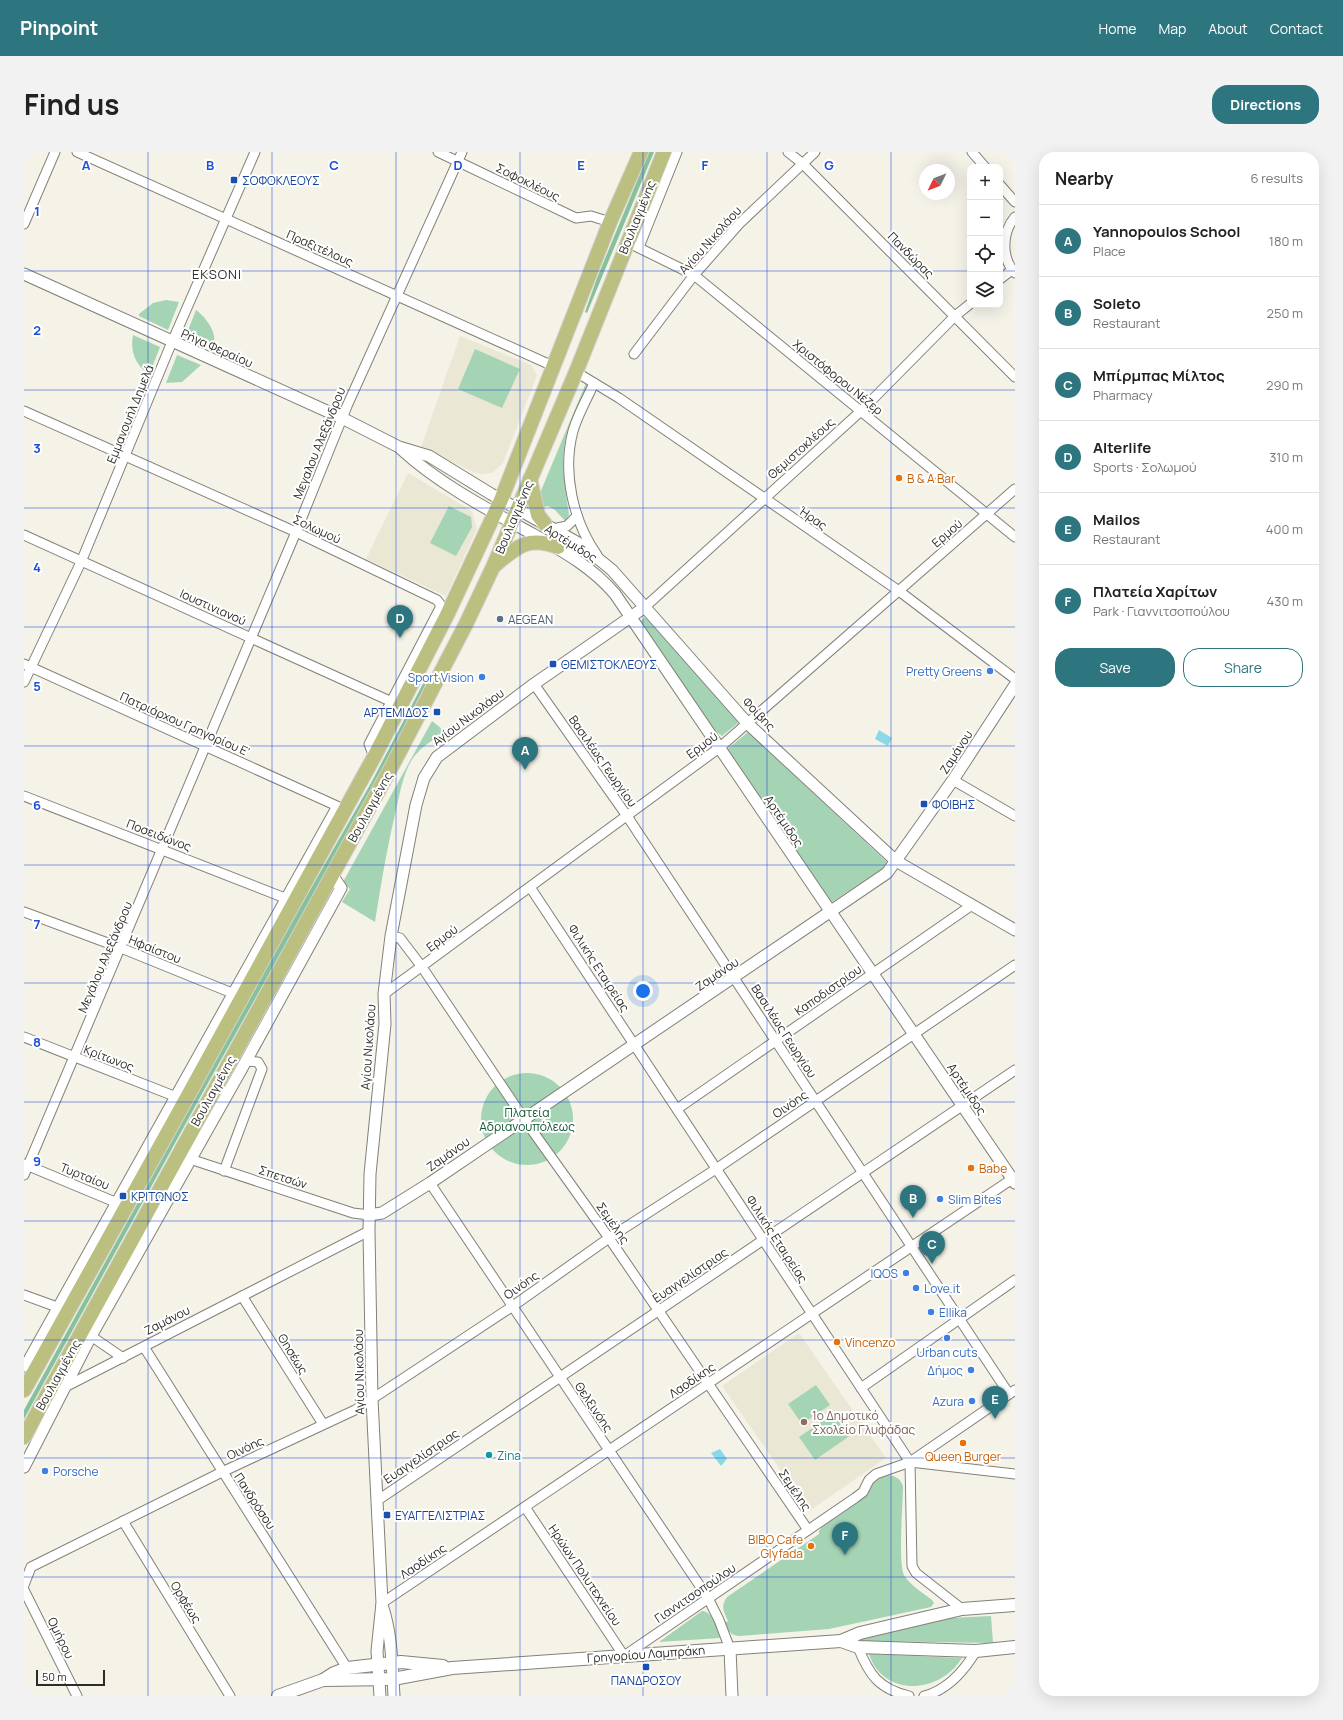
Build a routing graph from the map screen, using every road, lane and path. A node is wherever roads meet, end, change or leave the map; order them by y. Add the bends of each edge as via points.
1 (55, 152) edge
2 (77, 152) edge
3 (255, 152) edge
4 (438, 152) edge
5 (462, 152) edge
6 (641, 152) edge
7 (664, 152) edge
8 (677, 152) edge
9 (788, 152) edge
10 (815, 152) edge
11 (972, 152) edge
12 (458, 161) junction
13 (803, 164) junction
14 (982, 164) edge
15 (1003, 188) edge
16 (1015, 202) edge
17 (1015, 217) edge
18 (226, 219) junction
19 (610, 222) junction
20 (24, 224) edge
21 (633, 245) junction
22 (1013, 271) edge
23 (24, 274) edge
24 (694, 275) junction
25 (1003, 277) edge
26 (398, 296) junction
27 (967, 306) edge
28 (955, 316) junction
29 (173, 342) junction
30 (634, 354) dead end
31 (553, 366) junction
32 (576, 372) junction
33 (1015, 377) edge
34 (594, 383) junction
35 (24, 411) edge
36 (861, 411) junction
37 (342, 418) junction
38 (399, 447) junction
39 (126, 457) junction
40 (530, 479) junction
41 (1015, 489) edge
42 (764, 499) junction
43 (501, 500) junction
44 (517, 509) junction
45 (495, 513) junction
46 (987, 514) junction
47 (577, 516) junction
48 (512, 522) junction
49 (549, 526) junction
50 (296, 532) junction
51 (24, 535) edge
52 (1015, 537) edge
53 (558, 547) junction
54 (598, 557) junction
55 (81, 562) junction
56 (493, 567) junction
57 (899, 591) junction
58 (645, 607) junction
59 (447, 615) junction
60 (630, 618) junction
61 (428, 633) junction
62 (252, 637) junction
63 (27, 666) edge
64 (1015, 679) edge
65 (24, 682) edge
66 (534, 684) junction
67 (1015, 685) edge
68 (392, 702) junction
69 (748, 724) junction
70 (205, 746) junction
71 (719, 748) junction
72 (374, 757) junction
73 (953, 780) junction
74 (24, 796) edge
75 (627, 816) junction
76 (1015, 816) edge
77 (162, 849) junction
78 (896, 861) junction
79 (332, 875) junction
80 (530, 887) junction
81 (285, 898) junction
82 (972, 905) junction
83 (830, 911) junction
84 (24, 912) edge
85 (281, 916) junction
86 (1015, 930) edge
87 (391, 936) junction
88 (122, 948) junction
89 (1015, 965) edge
90 (422, 967) junction
91 (872, 973) junction
92 (734, 978) junction
93 (232, 993) junction
94 (384, 994) junction
95 (216, 1034) junction
96 (914, 1034) junction
97 (24, 1037) edge
98 (776, 1041) junction
99 (635, 1045) junction
100 (75, 1058) junction
101 (246, 1061) junction
102 (1015, 1070) edge
103 (180, 1099) junction
104 (816, 1101) junction
105 (963, 1106) junction
106 (677, 1109) junction
107 (524, 1119) junction
108 (203, 1122) junction
109 (190, 1159) junction
110 (26, 1165) edge
111 (716, 1169) junction
112 (224, 1171) junction
113 (863, 1173) junction
114 (24, 1175) edge
115 (1014, 1180) edge
116 (430, 1183) junction
117 (116, 1202) junction
118 (369, 1214) junction
119 (369, 1231) junction
120 (609, 1238) junction
121 (764, 1240) junction
122 (912, 1247) junction
123 (1015, 1280) edge
124 (24, 1295) edge
125 (242, 1296) junction
126 (513, 1306) junction
127 (57, 1307) junction
128 (658, 1311) junction
129 (812, 1314) junction
130 (959, 1318) junction
131 (91, 1336) junction
132 (144, 1346) junction
133 (123, 1358) junction
134 (24, 1367) edge
135 (560, 1377) junction
136 (708, 1384) junction
137 (63, 1388) junction
138 (861, 1388) junction
139 (24, 1390) edge
140 (1012, 1392) edge
141 (372, 1399) junction
142 (323, 1424) junction
143 (24, 1437) edge
144 (609, 1450) junction
145 (910, 1462) junction
146 (24, 1467) edge
147 (222, 1472) junction
148 (1015, 1474) edge
149 (378, 1500) junction
150 (525, 1507) junction
151 (122, 1521) junction
152 (808, 1530) junction
153 (24, 1585) edge
154 (24, 1590) edge
155 (708, 1598) junction
156 (382, 1603) junction
157 (1015, 1605) edge
158 (962, 1609) junction
159 (841, 1641) junction
160 (858, 1647) junction
161 (1015, 1648) edge
162 (730, 1649) junction
163 (976, 1651) junction
164 (624, 1656) junction
165 (392, 1663) junction
166 (377, 1664) junction
167 (347, 1668) junction
168 (452, 1668) junction
169 (393, 1679) junction
170 (323, 1680) junction
171 (378, 1680) junction
172 (77, 1696) edge
173 (230, 1696) edge
174 (278, 1696) edge
175 (380, 1696) edge
176 (394, 1696) edge
177 (732, 1696) edge
178 (909, 1696) edge
179 (924, 1696) edge

1 - 20 street
2 - 18 street, Πραξιτέλους
3 - 18 street, Εμμανουήλ Δημελά
4 - 12 street, Σοφοκλέους
5 - 12 street, Μεγαλου Αλεξάνδρου
6 - 19 main road, Βουλιαγμένης
7 - 21 main road, Βουλιαγμένης
8 - 21 street
9 - 13 street, Πανδώρας
10 - 13 street, Αγίου Νικολάου
11 - 14 street
12 - 19 street, Σοφοκλέους via 576,218 591,216
12 - 26 street, Μεγαλου Αλεξάνδρου
13 - 24 street, Αγίου Νικολάου via 739,224
13 - 28 street, Πανδώρας
15 - 16 street
17 - 22 street via 1005,238 1005,254
18 - 26 street, Πραξιτέλους
18 - 29 street, Εμμανουήλ Δημελά
19 - 31 main road, Βουλιαγμένης
21 - 24 street, Χριστόφορου Νέζερ
21 - 32 main road, Βουλιαγμένης
22 - 25 street
23 - 29 street, Ρήγα Φεραίου
24 - 30 street, Αγίου Νικολάου
24 - 36 street, Χριστόφορου Νέζερ
26 - 31 street, Πραξιτέλους
26 - 37 street, Μεγαλου Αλεξάνδρου
27 - 28 street, Θεμιστοκλέους
28 - 33 street, Πανδώρας
28 - 36 street, Θεμιστοκλέους
29 - 37 street, Ρήγα Φεραίου
29 - 39 street, Εμμανουήλ Δημελά
31 - 43 main road, Βουλιαγμένης
32 - 34 street, Ήρας
32 - 40 main road, Βουλιαγμένης
34 - 42 street, Ήρας
34 - 47 street via 578,416 571,443 571,482
35 - 39 street, Σολωμού
36 - 42 street, Θεμιστοκλέους
36 - 46 street, Χριστόφορου Νέζερ
37 - 38 street, Ρήγα Φεραίου
37 - 50 street, Μεγαλου Αλεξάνδρου
38 - 43 street, Ρήγα Φεραίου via 429,456
38 - 45 street, Ρήγα Φεραίου via 422,468
39 - 50 street, Σολωμού
39 - 55 street, Εμμανουήλ Δημελά
40 - 44 main road, Βουλιαγμένης
40 - 49 main road via 538,515
41 - 46 street, Ερμού
42 - 57 street, Ήρας
42 - 58 street, Θεμιστοκλέους
43 - 44 street, Φοίβης
43 - 45 main road, Βουλιαγμένης
44 - 48 main road, Βουλιαγμένης
44 - 49 street, Φοίβης
45 - 48 street, Αρτέμιδος
45 - 59 main road, Βουλιαγμένης
46 - 52 street, Χριστόφορου Νέζερ
46 - 57 street, Ερμού
47 - 49 street via 567,526
47 - 54 street
48 - 53 street, Αρτέμιδος
48 - 56 main road, Βουλιαγμένης
49 - 54 street, Φοίβης
50 - 61 street, Σολωμού via 437,600 440,608
50 - 62 street, Μεγαλου Αλεξάνδρου
51 - 55 street, Ιουστινιανού
53 - 56 main road via 544,542 522,544
53 - 60 street, Αρτέμιδος via 585,565 604,582
54 - 58 street, Φοίβης
55 - 62 street, Ιουστινιανού
55 - 63 street, Εμμανουήλ Δημελά
56 - 79 main road, Βουλιαγμένης via 392,766
57 - 64 street, Ήρας
57 - 69 street, Ερμού
58 - 60 street, Αγίου Νικολάου
58 - 69 street, Φοίβης
59 - 61 main road
59 - 72 main road, Βουλιαγμένης
60 - 66 street, Αγίου Νικολάου
60 - 71 street, Αρτέμιδος
61 - 68 street, Σολωμού
62 - 68 street, Ιουστινιανού
62 - 70 street, Μεγαλου Αλεξάνδρου
63 - 65 street, Εμμανουήλ Δημελά
63 - 70 street, Πατριάρχου Γρηγορίου E'
66 - 75 street, Βασιλέως Γεωργίου
66 - 87 street, Αγίου Νικολάου via 437,757 424,778 416,805
67 - 73 street, Ζαμάνου
68 - 72 street, Σολωμού via 369,744
69 - 71 street, Ερμού
69 - 78 street, Φοίβης
70 - 77 street, Μεγάλου Αλεξάνδρου
70 - 81 street, Πατριάρχου Γρηγορίου E' via 337,806
71 - 75 street, Ερμού
71 - 83 street, Αρτέμιδος
72 - 85 main road, Βουλιαγμένης
73 - 76 street
73 - 78 street, Ζαμάνου
74 - 77 street, Ποσειδώνος
75 - 80 street, Ερμού
75 - 92 street, Βασιλέως Γεωργίου
77 - 81 street, Ποσειδώνος
77 - 88 street, Μεγάλου Αλεξάνδρου
78 - 82 street, Φοίβης
78 - 83 street, Ζαμάνου via 887,873
79 - 101 street via 341,888
79 - 108 main road, Βουλιαγμένης
80 - 90 street, Ερμού
80 - 99 street, Φιλικής Εταιρείας
81 - 85 street
82 - 86 street, Φοίβης
82 - 91 street, Καποδιστρίου
83 - 91 street, Αρτέμιδος
83 - 92 street, Ζαμάνου
84 - 88 street, Ηφαίστου
85 - 93 street
85 - 95 main road, Βουλιαγμένης
87 - 90 street, Σεμέλης via 400,938
87 - 94 street, Αγίου Νικολάου
88 - 93 street, Ηφαίστου
88 - 100 street, Μεγάλου Αλεξάνδρου
89 - 96 street, Οινόης
90 - 94 street, Ερμού
90 - 107 street, Σεμέλης
91 - 96 street, Αρτέμιδος
91 - 98 street, Καποδιστρίου
92 - 98 street, Βασιλέως Γεωργίου
92 - 99 street, Ζαμάνου
93 - 95 street
94 - 118 street, Αγίου Νικολάου via 385,1024 370,1174
95 - 103 main road, Βουλιαγμένης
96 - 104 street, Οινόης
96 - 105 street, Αρτέμιδος
97 - 100 street, Κρίτωνος
98 - 104 street, Βασιλέως Γεωργίου
98 - 106 street, Καποδιστρίου
99 - 106 street, Φιλικής Εταιρείας
99 - 107 street, Ζαμάνου
100 - 103 street, Κρίτωνος
100 - 110 street, Μεγάλου Αλεξάνδρου
101 - 108 street
101 - 112 street via 258,1062 262,1069
102 - 105 street, Ευαγγελίστριας
103 - 117 street
103 - 139 main road, Βουλιαγμένης
104 - 111 street, Οινόης
104 - 113 street, Βασιλέως Γεωργίου
105 - 113 street, Ευαγγελίστριας
105 - 115 street, Αρτέμιδος
106 - 111 street, Φιλικής Εταιρείας
107 - 116 street, Ζαμάνου
107 - 120 street, Σεμέλης
108 - 109 street
108 - 143 main road, Βουλιαγμένης
109 - 112 street, Σπετσών
109 - 131 street
110 - 114 street, Μεγάλου Αλεξάνδρου
110 - 117 street, Τυρταίου
111 - 120 street, Οινόης
111 - 121 street, Φιλικής Εταιρείας
112 - 118 street, Σπετσών via 353,1213
113 - 121 street, Ευαγγελίστριας
113 - 122 street, Βασιλέως Γεωργίου
115 - 122 street, Λαοδίκης
116 - 118 street, Ζαμάνου via 382,1213
116 - 126 street, Θελξινόης
117 - 127 street
118 - 119 street, Αγίου Νικολάου
119 - 125 street, Ζαμάνου
119 - 141 street, Αγίου Νικολάου
120 - 126 street, Οινόης
120 - 128 street, Σεμέλης
121 - 128 street, Ευαγγελίστριας
121 - 129 street, Φιλικής Εταιρείας
122 - 129 street, Λαοδίκης
122 - 130 street, Βασιλέως Γεωργίου
123 - 130 street
124 - 127 street
125 - 132 street, Ζαμάνου
125 - 142 street, Θησέως
126 - 135 street, Θελξινόης
126 - 141 street, Οινόης
127 - 134 street
128 - 135 street, Ευαγγελίστριας
128 - 136 street, Σεμέλης
129 - 136 street, Λαοδίκης
129 - 138 street, Φιλικής Εταιρείας
130 - 138 street
130 - 140 street, Βασιλέως Γεωργίου
131 - 133 street
131 - 137 street
132 - 133 street, Ζαμάνου
132 - 147 street, Πανδρόσου
133 - 137 street, Ζαμάνου
135 - 144 street, Θελξινόης
135 - 149 street, Ευαγγελίστριας
136 - 144 street, Λαοδίκης
136 - 152 street, Σεμέλης
137 - 146 street
138 - 145 street, Φιλικής Εταιρείας
140 - 145 street, Γιαννιτσοπούλου
141 - 142 street, Οινόης
141 - 149 street, Αγίου Νικολάου
142 - 147 street, Οινόης
144 - 150 street, Λαοδίκης
144 - 155 street, Θελξινόης
145 - 148 street
145 - 152 street, Γιαννιτσοπούλου via 876,1474 869,1480 863,1492
145 - 158 street via 912,1566 916,1573
147 - 151 street, Οινόης
147 - 167 street, Πανδρόσου
149 - 156 street, Αγίου Νικολάου
150 - 156 street, Λαοδίκης
150 - 164 street, Ηρώων Πολυτεχνείου
151 - 153 street, Οινόης via 31,1566
151 - 173 street, Ορφέως
152 - 155 street, Γιαννιτσοπούλου
154 - 172 street, Ομήρου
155 - 162 street, Θελξινόης
155 - 164 street, Γιαννιτσοπούλου
156 - 165 street, Αγίου Νικολάου via 387,1620
156 - 166 street, Αγίου Νικολάου via 376,1651
157 - 158 main road, Γρηγορίου Λαμπράκη
158 - 159 main road, Γρηγορίου Λαμπράκη via 860,1633
159 - 160 main road, Γρηγορίου Λαμπράκη
159 - 162 main road, Γρηγορίου Λαμπράκη
160 - 163 main road, Γρηγορίου Λαμπράκη
160 - 178 street via 866,1667 879,1683 897,1693
161 - 163 main road, Γρηγορίου Λαμπράκη
162 - 164 main road, Γρηγορίου Λαμπράκη
162 - 177 street
163 - 179 street via 964,1671 950,1683
164 - 168 main road, Γρηγορίου Λαμπράκη
165 - 166 main road, Γρηγορίου Λαμπράκη
165 - 168 main road, Γρηγορίου Λαμπράκη via 418,1663
165 - 169 street, Αγίου Νικολάου
166 - 167 main road, Γρηγορίου Λαμπράκη
166 - 171 street, Αγίου Νικολάου
167 - 170 main road, Γρηγορίου Λαμπράκη via 334,1672
168 - 169 main road, Γρηγορίου Λαμπράκη
169 - 171 main road, Γρηγορίου Λαμπράκη
169 - 176 street, Αγίου Νικολάου
170 - 171 main road, Γρηγορίου Λαμπράκη
170 - 174 main road, Γρηγορίου Λαμπράκη
171 - 175 street, Αγίου Νικολάου

